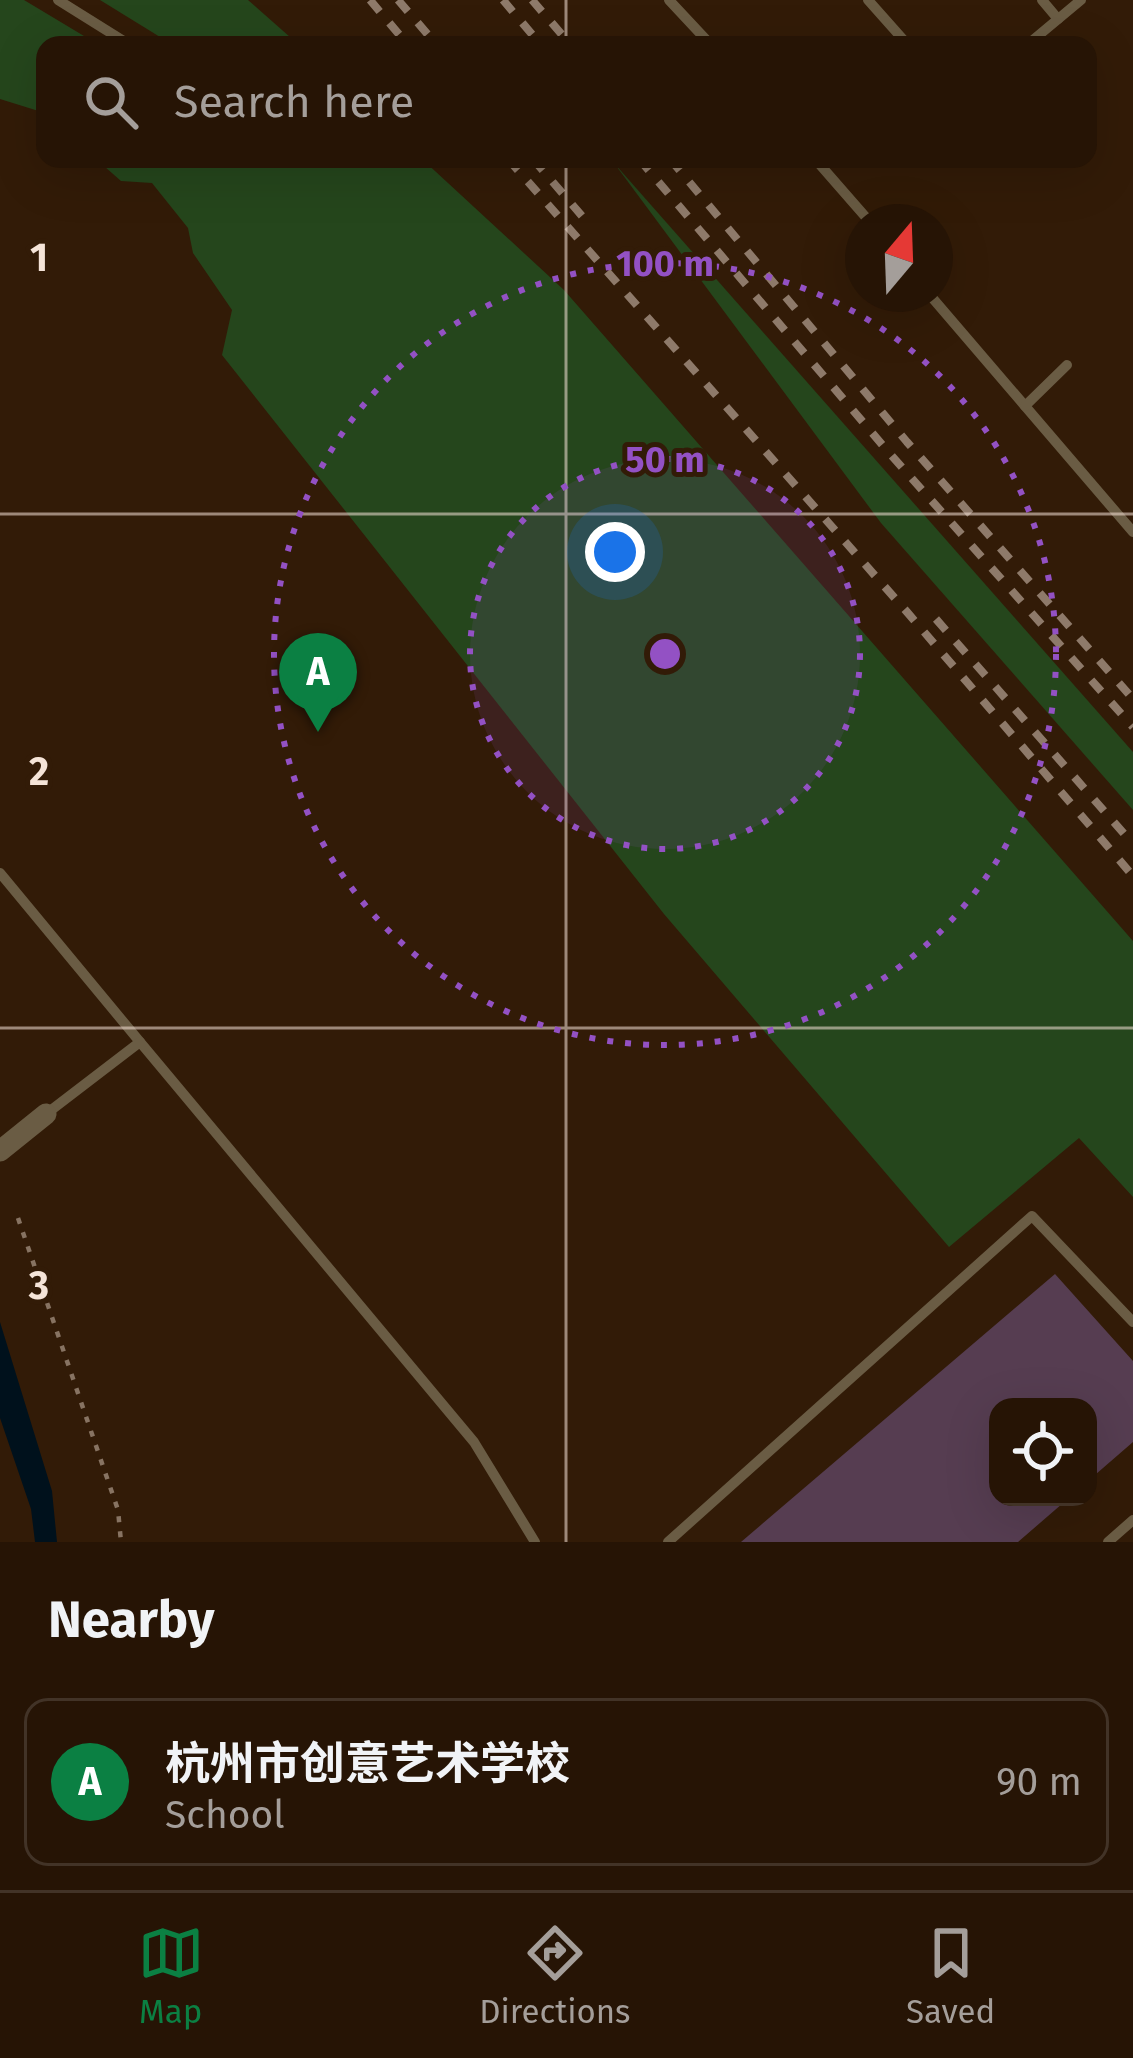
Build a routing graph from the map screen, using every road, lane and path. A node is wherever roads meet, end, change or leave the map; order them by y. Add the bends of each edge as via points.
1 (58, 0) edge
2 (669, 0) edge
3 (868, 0) edge
4 (1042, 0) edge
5 (1081, 0) edge
6 (1058, 19) junction
7 (116, 36) edge
8 (703, 36) edge
9 (900, 36) edge
10 (1038, 36) edge
11 (823, 168) edge
12 (854, 204) edge
13 (944, 312) edge
14 (1066, 364) dead end
15 (1025, 406) junction
16 (1133, 532) edge
17 (0, 873) edge
18 (140, 1042) junction
19 (46, 1114) joint
20 (0, 1151) edge
21 (18, 1218) dead end
22 (1133, 1322) edge
23 (1133, 1520) edge
24 (121, 1542) edge
25 (535, 1542) edge
26 (668, 1542) edge
27 (1108, 1542) edge

1 - 7 lane
2 - 8 lane
3 - 9 lane
4 - 6 lane
5 - 6 lane
6 - 10 lane
11 - 12 lane
13 - 15 lane
14 - 15 lane
15 - 16 lane
17 - 18 lane
18 - 19 lane
18 - 25 lane via 474,1442
19 - 20 street
21 - 24 path via 118,1510
22 - 26 lane via 1032,1216
23 - 27 lane

